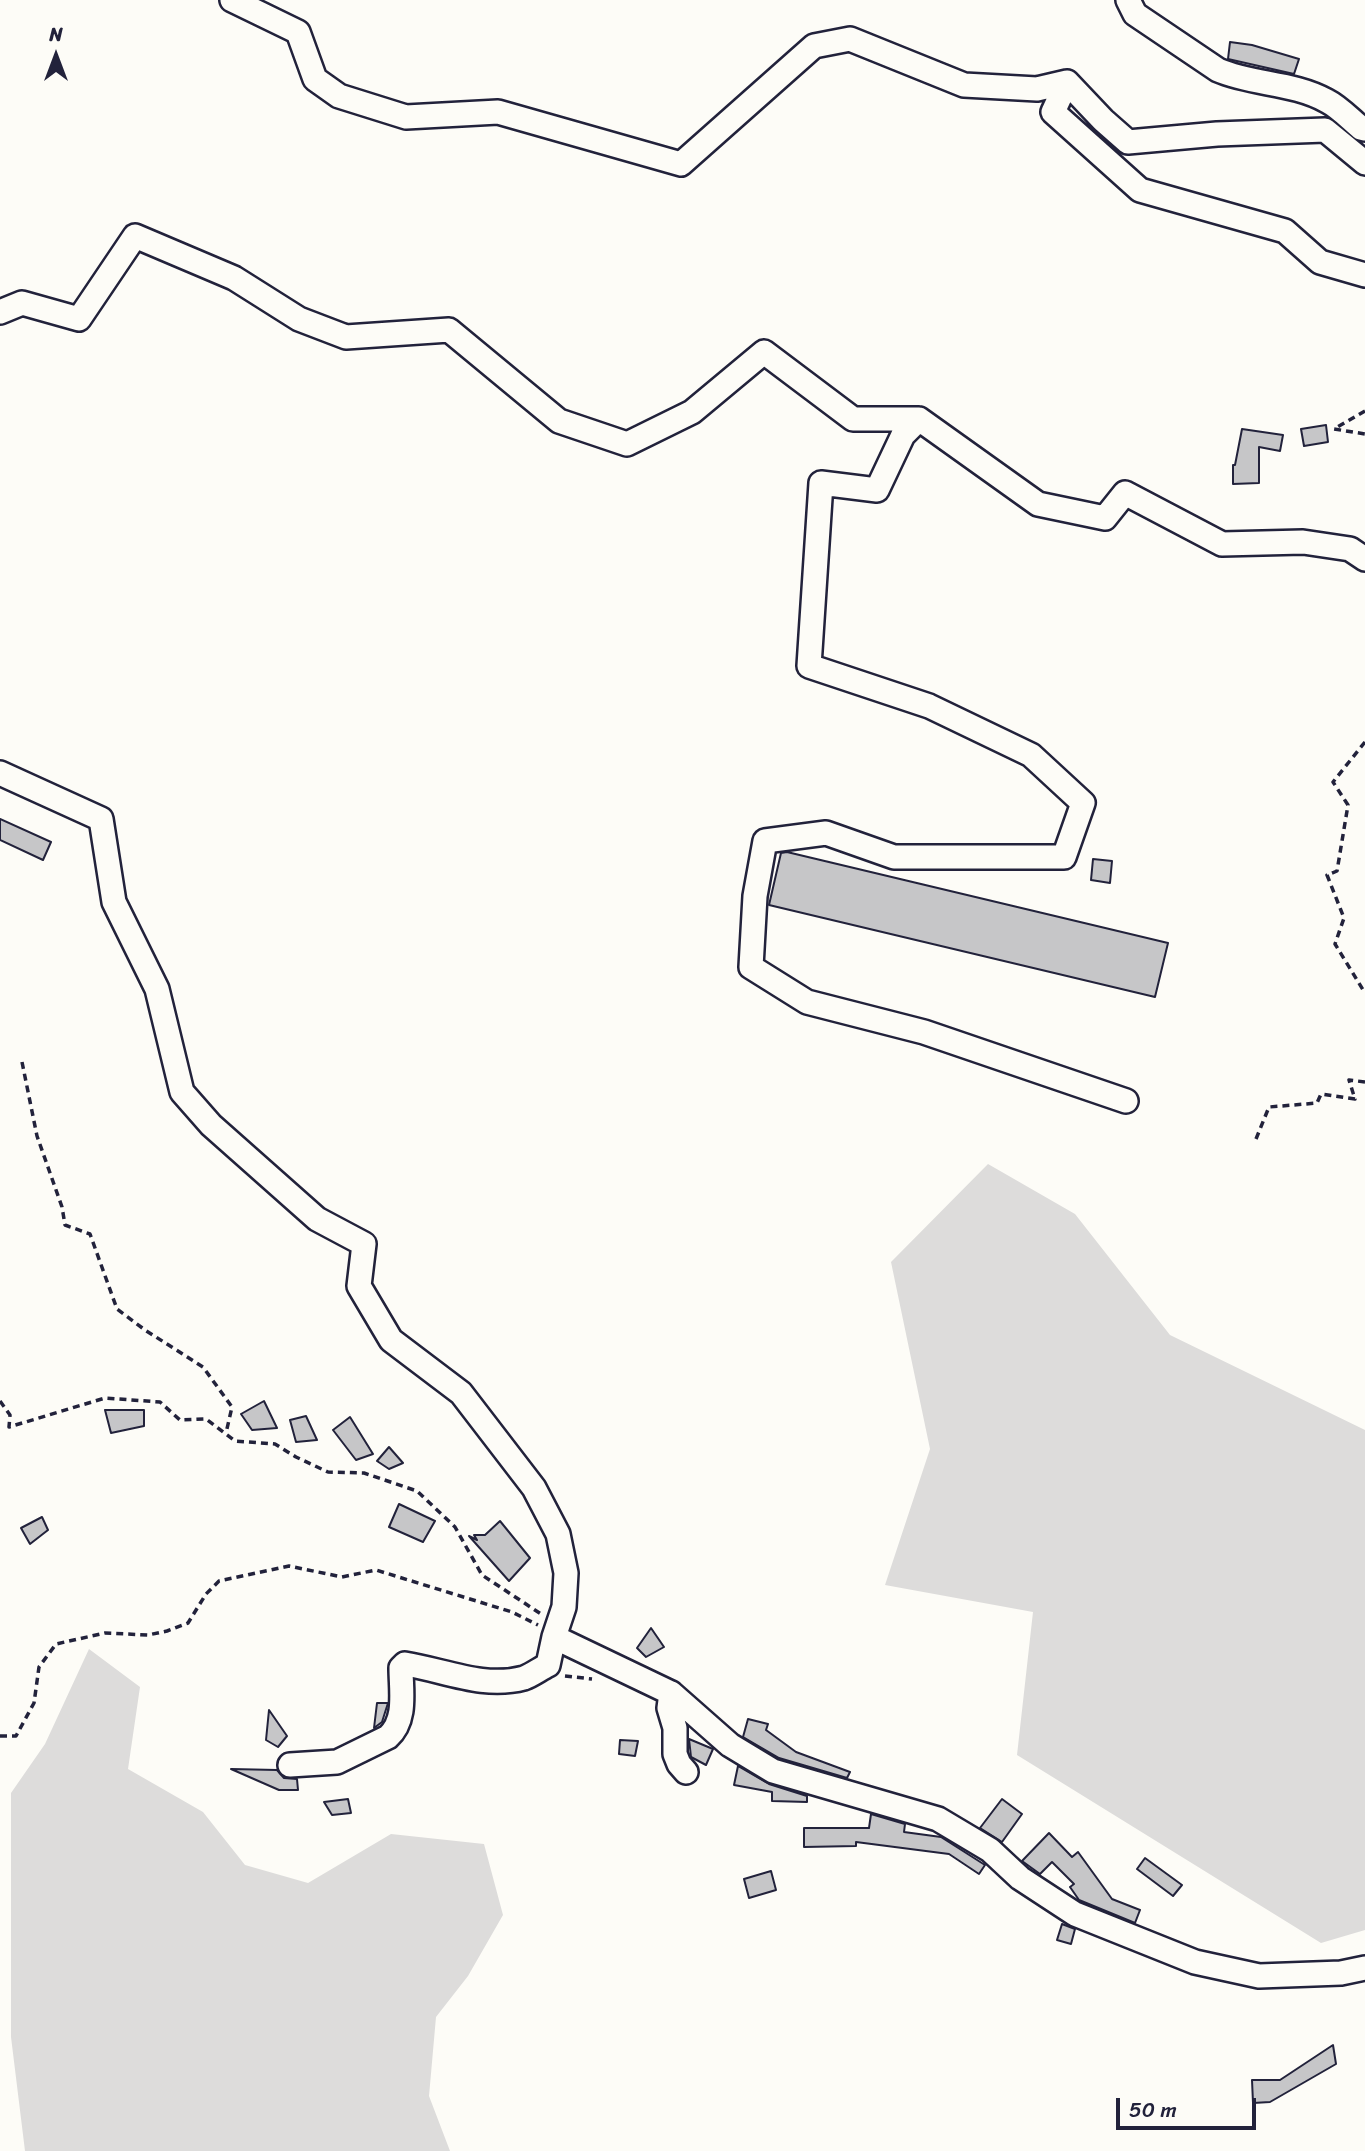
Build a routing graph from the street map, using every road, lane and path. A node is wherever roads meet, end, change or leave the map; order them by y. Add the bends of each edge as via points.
1 (232, 0) edge
2 (1128, 0) edge
3 (1067, 82) junction
4 (1365, 129) edge
5 (1365, 163) edge
6 (1365, 275) edge
7 (0, 312) edge
8 (1365, 411) edge
9 (919, 419) junction
10 (1365, 434) edge
11 (1365, 559) edge
12 (1365, 742) edge
13 (0, 773) edge
14 (1365, 993) edge
15 (22, 1062) dead end
16 (1365, 1083) edge
17 (1126, 1101) dead end
18 (1256, 1139) dead end
19 (0, 1401) edge
20 (226, 1433) junction
21 (556, 1631) junction
22 (671, 1693) junction
23 (0, 1737) edge
24 (290, 1765) dead end
25 (686, 1772) dead end
26 (1365, 1968) edge

1 - 3 street via 298,32 315,79 339,96 406,117 498,112 681,164 814,46 850,39 964,85 1037,89
2 - 4 street via 1135,14 1218,70 1292,87 1328,101
3 - 5 street via 1129,142 1325,130
3 - 6 street via 1053,112 1140,190 1285,231 1320,262
7 - 9 street via 22,303 79,319 135,236 233,278 299,319 346,337 449,330 559,421 627,444 692,412 764,352 853,419
8 - 10 path via 1334,429
9 - 11 street via 1038,504 1105,518 1125,493 1222,544 1303,542 1350,549
9 - 17 street via 903,435 877,490 821,482 809,666 929,706 1031,755 1083,803 1064,857 894,857 826,833 765,841 755,896 751,967 807,1002 924,1032
12 - 14 path via 1333,782 1348,805 1337,872 1327,875 1345,918 1335,944
13 - 21 street via 101,819 114,902 157,989 182,1092 211,1125 317,1219 364,1244 359,1286 391,1340 461,1394 534,1488 558,1534 566,1573 564,1607
15 - 20 path via 37,1136 65,1225 90,1234 117,1309 203,1367 232,1407
16 - 18 path via 1349,1080 1355,1099 1321,1094 1317,1103 1269,1107
19 - 20 path via 10,1415 9,1427 104,1398 160,1402 180,1420 206,1419
20 - 21 path via 235,1441 275,1444 328,1472 365,1473 418,1490 454,1527 482,1575
21 - 22 street
21 - 23 path via 512,1612 376,1570 342,1577 289,1566 219,1581 188,1623 167,1631 105,1633 56,1644 39,1667 34,1703 16,1736
21 - 24 street via 548,1665 526,1677 474,1679 405,1664 401,1668 401,1714 394,1732 337,1762
22 - 25 street via 675,1754
22 - 26 street via 730,1745 773,1771 939,1819 990,1850 1020,1878 1099,1924 1195,1962 1259,1976

